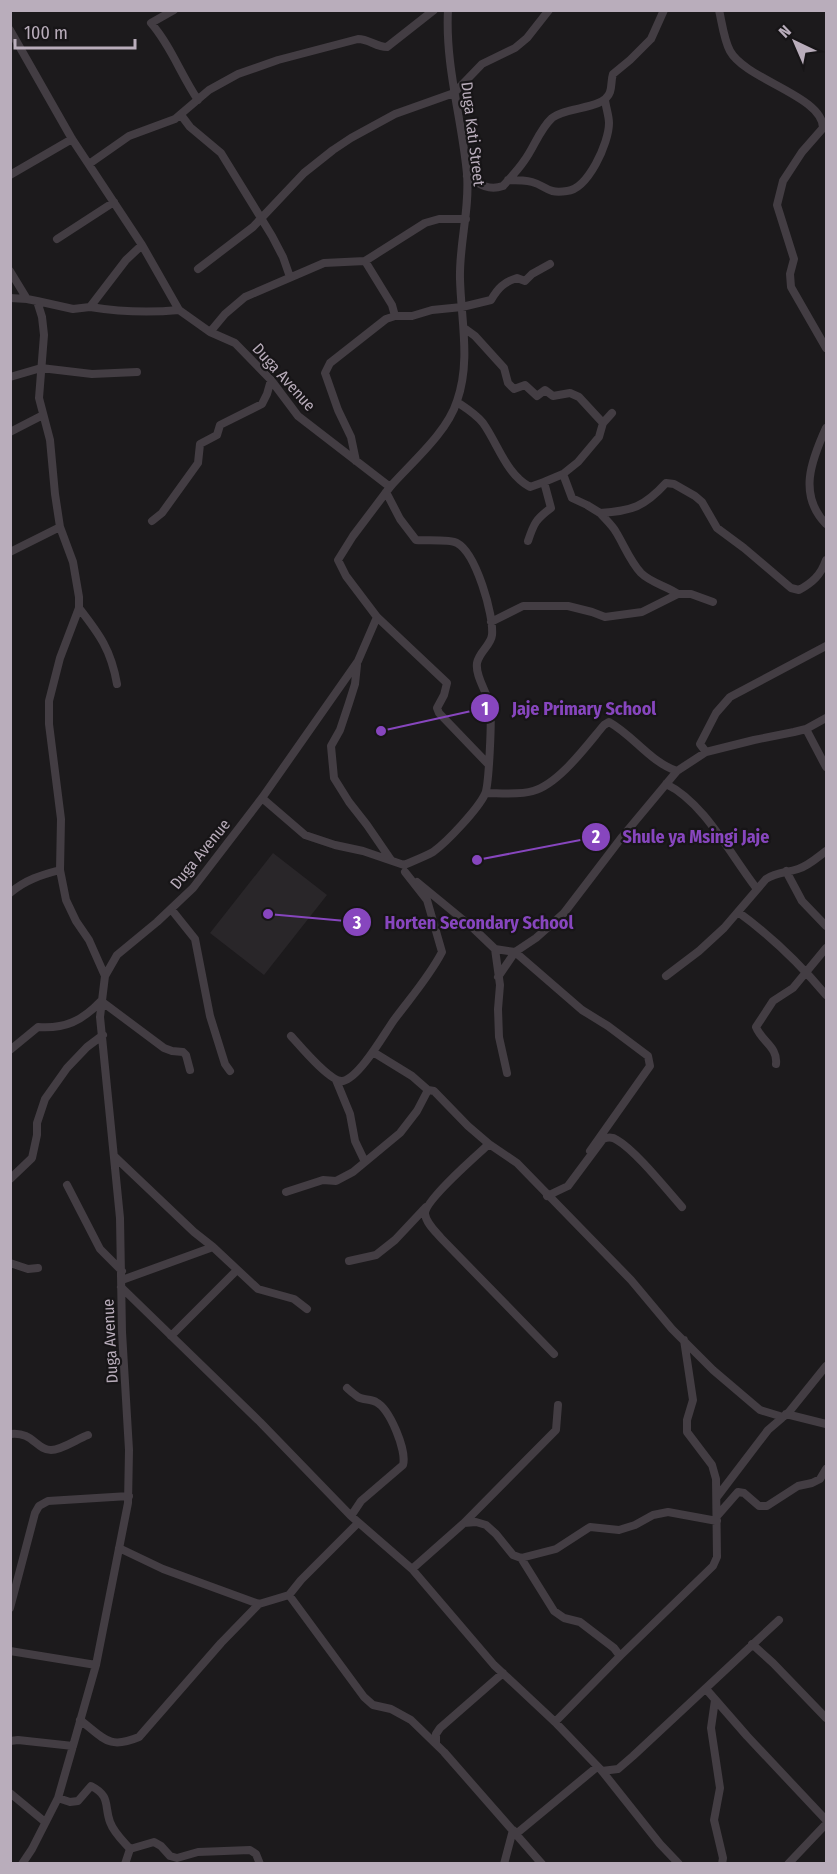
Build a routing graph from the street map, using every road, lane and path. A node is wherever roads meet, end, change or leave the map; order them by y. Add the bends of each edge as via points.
1 (174, 10) edge
2 (434, 10) edge
3 (448, 10) edge
4 (549, 10) edge
5 (664, 10) edge
6 (719, 10) edge
7 (10, 30) edge
8 (454, 93) junction
9 (198, 100) junction
10 (604, 100) junction
11 (181, 115) junction
12 (825, 127) edge
13 (72, 139) junction
14 (88, 164) junction
15 (10, 175) edge
16 (467, 176) junction
17 (508, 180) junction
18 (114, 202) junction
19 (260, 218) junction
20 (466, 219) junction
21 (57, 239) dead end
22 (141, 245) junction
23 (365, 261) junction
24 (550, 264) dead end
25 (198, 269) dead end
26 (10, 271) edge
27 (290, 277) junction
28 (10, 298) edge
29 (27, 299) junction
30 (37, 301) junction
31 (90, 308) junction
32 (462, 308) junction
33 (179, 310) junction
34 (395, 316) junction
35 (464, 328) junction
36 (210, 332) junction
37 (826, 348) edge
38 (41, 368) junction
39 (136, 372) dead end
40 (10, 377) edge
41 (271, 380) junction
42 (457, 402) junction
43 (612, 413) dead end
44 (43, 415) junction
45 (603, 423) junction
46 (826, 428) edge
47 (10, 432) edge
48 (356, 461) junction
49 (563, 474) junction
50 (544, 482) junction
51 (388, 490) junction
52 (600, 513) junction
53 (152, 521) dead end
54 (826, 524) edge
55 (60, 527) junction
56 (528, 541) dead end
57 (10, 552) edge
58 (826, 560) edge
59 (678, 594) junction
60 (713, 602) dead end
61 (79, 608) junction
62 (377, 616) junction
63 (491, 622) junction
64 (826, 646) edge
65 (358, 661) junction
66 (117, 684) dead end
67 (826, 718) edge
68 (806, 729) junction
69 (706, 752) junction
70 (488, 765) junction
71 (826, 767) edge
72 (676, 771) junction
73 (666, 784) junction
74 (486, 793) junction
75 (262, 798) junction
76 (826, 851) edge
77 (392, 861) junction
78 (404, 868) junction
79 (60, 870) junction
80 (786, 871) junction
81 (757, 889) junction
82 (10, 893) edge
83 (171, 909) junction
84 (738, 912) junction
85 (826, 926) edge
86 (826, 948) edge
87 (495, 949) junction
88 (515, 952) junction
89 (807, 972) junction
90 (105, 976) junction
91 (666, 976) dead end
92 (498, 977) junction
93 (826, 995) edge
94 (101, 1001) junction
95 (103, 1035) junction
96 (291, 1036) dead end
97 (10, 1050) edge
98 (373, 1052) junction
99 (776, 1065) dead end
100 (190, 1070) dead end
101 (230, 1071) dead end
102 (507, 1073) dead end
103 (336, 1080) junction
104 (428, 1090) junction
105 (489, 1144) junction
106 (590, 1151) dead end
107 (114, 1156) junction
108 (365, 1162) junction
109 (10, 1179) edge
110 (67, 1185) dead end
111 (286, 1192) dead end
112 (547, 1196) junction
113 (682, 1207) dead end
114 (426, 1208) junction
115 (213, 1247) junction
116 (350, 1261) dead end
117 (10, 1263) edge
118 (38, 1268) dead end
119 (237, 1270) junction
120 (122, 1271) junction
121 (121, 1283) junction
122 (307, 1309) dead end
123 (171, 1336) junction
124 (684, 1341) junction
125 (554, 1354) dead end
126 (826, 1366) edge
127 (347, 1388) dead end
128 (558, 1405) dead end
129 (784, 1416) junction
130 (826, 1424) edge
131 (10, 1434) edge
132 (88, 1435) dead end
133 (826, 1468) edge
134 (129, 1496) junction
135 (717, 1497) junction
136 (351, 1516) junction
137 (717, 1518) junction
138 (358, 1523) junction
139 (464, 1523) junction
140 (118, 1548) junction
141 (521, 1558) junction
142 (411, 1569) junction
143 (289, 1595) junction
144 (259, 1604) junction
145 (10, 1608) edge
146 (779, 1620) dead end
147 (752, 1644) junction
148 (10, 1651) edge
149 (620, 1656) junction
150 (96, 1665) junction
151 (503, 1673) junction
152 (706, 1689) junction
153 (715, 1700) junction
154 (826, 1718) edge
155 (80, 1720) junction
156 (555, 1722) junction
157 (10, 1741) edge
158 (436, 1744) junction
159 (73, 1746) junction
160 (599, 1769) junction
161 (10, 1792) edge
162 (58, 1798) junction
163 (45, 1822) junction
164 (826, 1822) edge
165 (515, 1832) junction
166 (130, 1849) junction
167 (22, 1863) edge
168 (125, 1863) edge
169 (260, 1863) edge
170 (504, 1863) edge
171 (542, 1863) edge
172 (679, 1863) edge
173 (722, 1863) edge
174 (788, 1863) edge

1 - 9 street via 151,23 172,51
2 - 9 street via 387,47 358,39 278,60 238,74
3 - 8 street, Duga Kati Street
4 - 8 street via 527,38 482,64
5 - 10 street via 651,39 613,74 610,93
6 - 12 street via 730,51 754,74 816,111
7 - 13 street, Duga Avenue
8 - 16 street, Duga Kati Street
8 - 19 street via 395,114 351,138 304,173
9 - 11 street
10 - 17 street via 553,118
10 - 17 street via 609,124 605,139 589,175 578,189 547,191 533,182
11 - 14 street via 136,132
11 - 19 street via 221,153
12 - 37 street via 783,181 777,205 794,259 791,287
13 - 14 street, Duga Avenue
13 - 15 street
14 - 18 street, Duga Avenue
16 - 17 street via 490,188 503,186
16 - 20 street, Duga Kati Street
18 - 21 street
18 - 22 street, Duga Avenue
19 - 25 street
19 - 27 street
20 - 23 street via 425,223
20 - 32 street, Duga Kati Street via 460,251
22 - 31 street
22 - 33 street, Duga Avenue
23 - 27 street via 324,263
23 - 34 street
24 - 32 street via 525,281 507,281 491,300
26 - 29 street
27 - 36 street via 244,297
28 - 29 street
29 - 30 street
30 - 31 street via 73,309
30 - 38 street via 44,335
31 - 33 street via 151,313
32 - 34 street
32 - 35 street, Duga Kati Street
33 - 36 street, Duga Avenue
34 - 48 street via 330,363 325,372 351,437
35 - 42 street, Duga Kati Street via 466,354
35 - 45 street via 504,368 514,389 525,385 537,396 545,390 553,396 570,393 579,397
36 - 41 street, Duga Avenue via 235,343
38 - 39 street via 92,374
38 - 40 street
38 - 44 street via 39,398
41 - 48 street, Duga Avenue via 298,416
41 - 53 street via 262,404 220,425 217,435 200,444 198,463
42 - 50 street via 483,423 523,484 530,487
42 - 51 street, Duga Kati Street via 437,437
43 - 45 street
44 - 47 street
44 - 55 street via 50,440
45 - 49 street via 599,437
46 - 54 street via 809,478 816,514
48 - 51 street, Duga Avenue
49 - 50 street
49 - 52 street via 572,498
50 - 56 street via 551,508 538,517
51 - 62 street via 338,560
51 - 63 street via 399,519 416,540 457,543 468,554 479,577
52 - 58 street via 633,508 651,499 666,483 674,484 702,502 717,528 791,588 799,590 812,582
52 - 59 street via 641,573
55 - 57 street
55 - 61 street via 73,562
59 - 60 street via 692,594
59 - 63 street via 629,616 605,617 568,606 523,606
61 - 66 street via 107,648
61 - 79 street via 49,701 61,819
62 - 65 street, Duga Avenue
62 - 70 street via 447,683 437,708 439,713
63 - 70 street via 492,638 477,665 490,707
64 - 69 street via 730,697 702,738 700,744
65 - 75 street, Duga Avenue
65 - 77 street via 349,703 331,746 334,778
67 - 68 street
68 - 69 street
68 - 71 street
69 - 72 street
70 - 74 street
72 - 73 street
72 - 74 street via 665,767 609,722 550,782 533,792
73 - 81 street via 696,806
73 - 88 street via 564,913
74 - 78 street via 461,825 432,852
75 - 77 street via 305,835
75 - 83 street, Duga Avenue via 193,888
76 - 80 street via 805,866
77 - 78 street
78 - 87 street
78 - 98 street via 427,900 442,952 432,972
79 - 82 street via 21,883
79 - 90 street via 66,900
80 - 81 street via 774,873
80 - 85 street via 802,901
81 - 84 street
83 - 90 street, Duga Avenue via 117,955
83 - 101 street via 195,939 212,1024
84 - 89 street
84 - 91 street via 699,951
86 - 89 street
87 - 88 street
87 - 92 street
88 - 92 street
88 - 106 street via 582,1010 648,1056 650,1066
89 - 93 street
89 - 99 street via 793,988 773,1001 756,1027 777,1056
90 - 94 street, Duga Avenue
92 - 102 street via 499,1036
94 - 95 street, Duga Avenue
94 - 97 street via 77,1021 56,1028 38,1027
94 - 100 street via 164,1048 183,1052
95 - 107 street, Duga Avenue
95 - 109 street via 67,1068 45,1100 32,1158
96 - 103 street
98 - 103 street via 352,1076
98 - 104 street
103 - 108 street
104 - 105 street via 434,1091
104 - 108 street via 400,1133
105 - 112 street via 517,1163
105 - 114 street
107 - 115 street
107 - 120 street, Duga Avenue
108 - 111 street via 336,1181 323,1180
110 - 120 street via 100,1250
112 - 113 street via 568,1186 603,1138 608,1137 631,1152
112 - 124 street via 631,1280
114 - 116 street via 376,1255
114 - 125 street via 427,1221 441,1238
115 - 119 street
115 - 121 street
117 - 118 street
119 - 122 street via 258,1289 294,1299
119 - 123 street
120 - 121 street, Duga Avenue
121 - 123 street
121 - 134 street, Duga Avenue
123 - 136 street
124 - 129 street via 760,1410
124 - 135 street via 693,1400 687,1432 712,1465
126 - 129 street
127 - 136 street via 383,1407 399,1437 404,1460
128 - 139 street via 556,1430
129 - 130 street
129 - 135 street via 768,1430
131 - 132 street via 27,1435 52,1450
133 - 137 street via 820,1479 798,1486 767,1506 759,1506 744,1492 738,1492
134 - 140 street, Duga Avenue
134 - 145 street via 48,1501 39,1506
135 - 137 street
136 - 138 street
137 - 141 street via 668,1512 619,1530 590,1527 556,1549
137 - 149 street via 717,1557 713,1566
138 - 142 street
138 - 143 street
139 - 141 street via 486,1525 513,1555
139 - 142 street
140 - 144 street
140 - 150 street, Duga Avenue
141 - 149 street via 554,1611 580,1622
142 - 151 street
143 - 144 street
143 - 158 street via 364,1696 373,1705 411,1720
144 - 155 street via 139,1737 111,1743
146 - 147 street
147 - 152 street
147 - 154 street
148 - 150 street
149 - 156 street
150 - 155 street, Duga Avenue
151 - 156 street
151 - 158 street via 440,1728
152 - 153 street
152 - 160 street via 618,1769
153 - 164 street
153 - 173 street via 711,1728 720,1788 714,1820
155 - 159 street, Duga Avenue
156 - 160 street
157 - 159 street
158 - 165 street
159 - 162 street, Duga Avenue
160 - 165 street
160 - 172 street
161 - 163 street
162 - 163 street, Duga Avenue
162 - 166 street via 78,1801 91,1786 98,1789 106,1798 114,1832
163 - 167 street, Duga Avenue
164 - 174 street
165 - 170 street
165 - 171 street
166 - 168 street
166 - 169 street via 154,1842 177,1858 198,1852 250,1850

